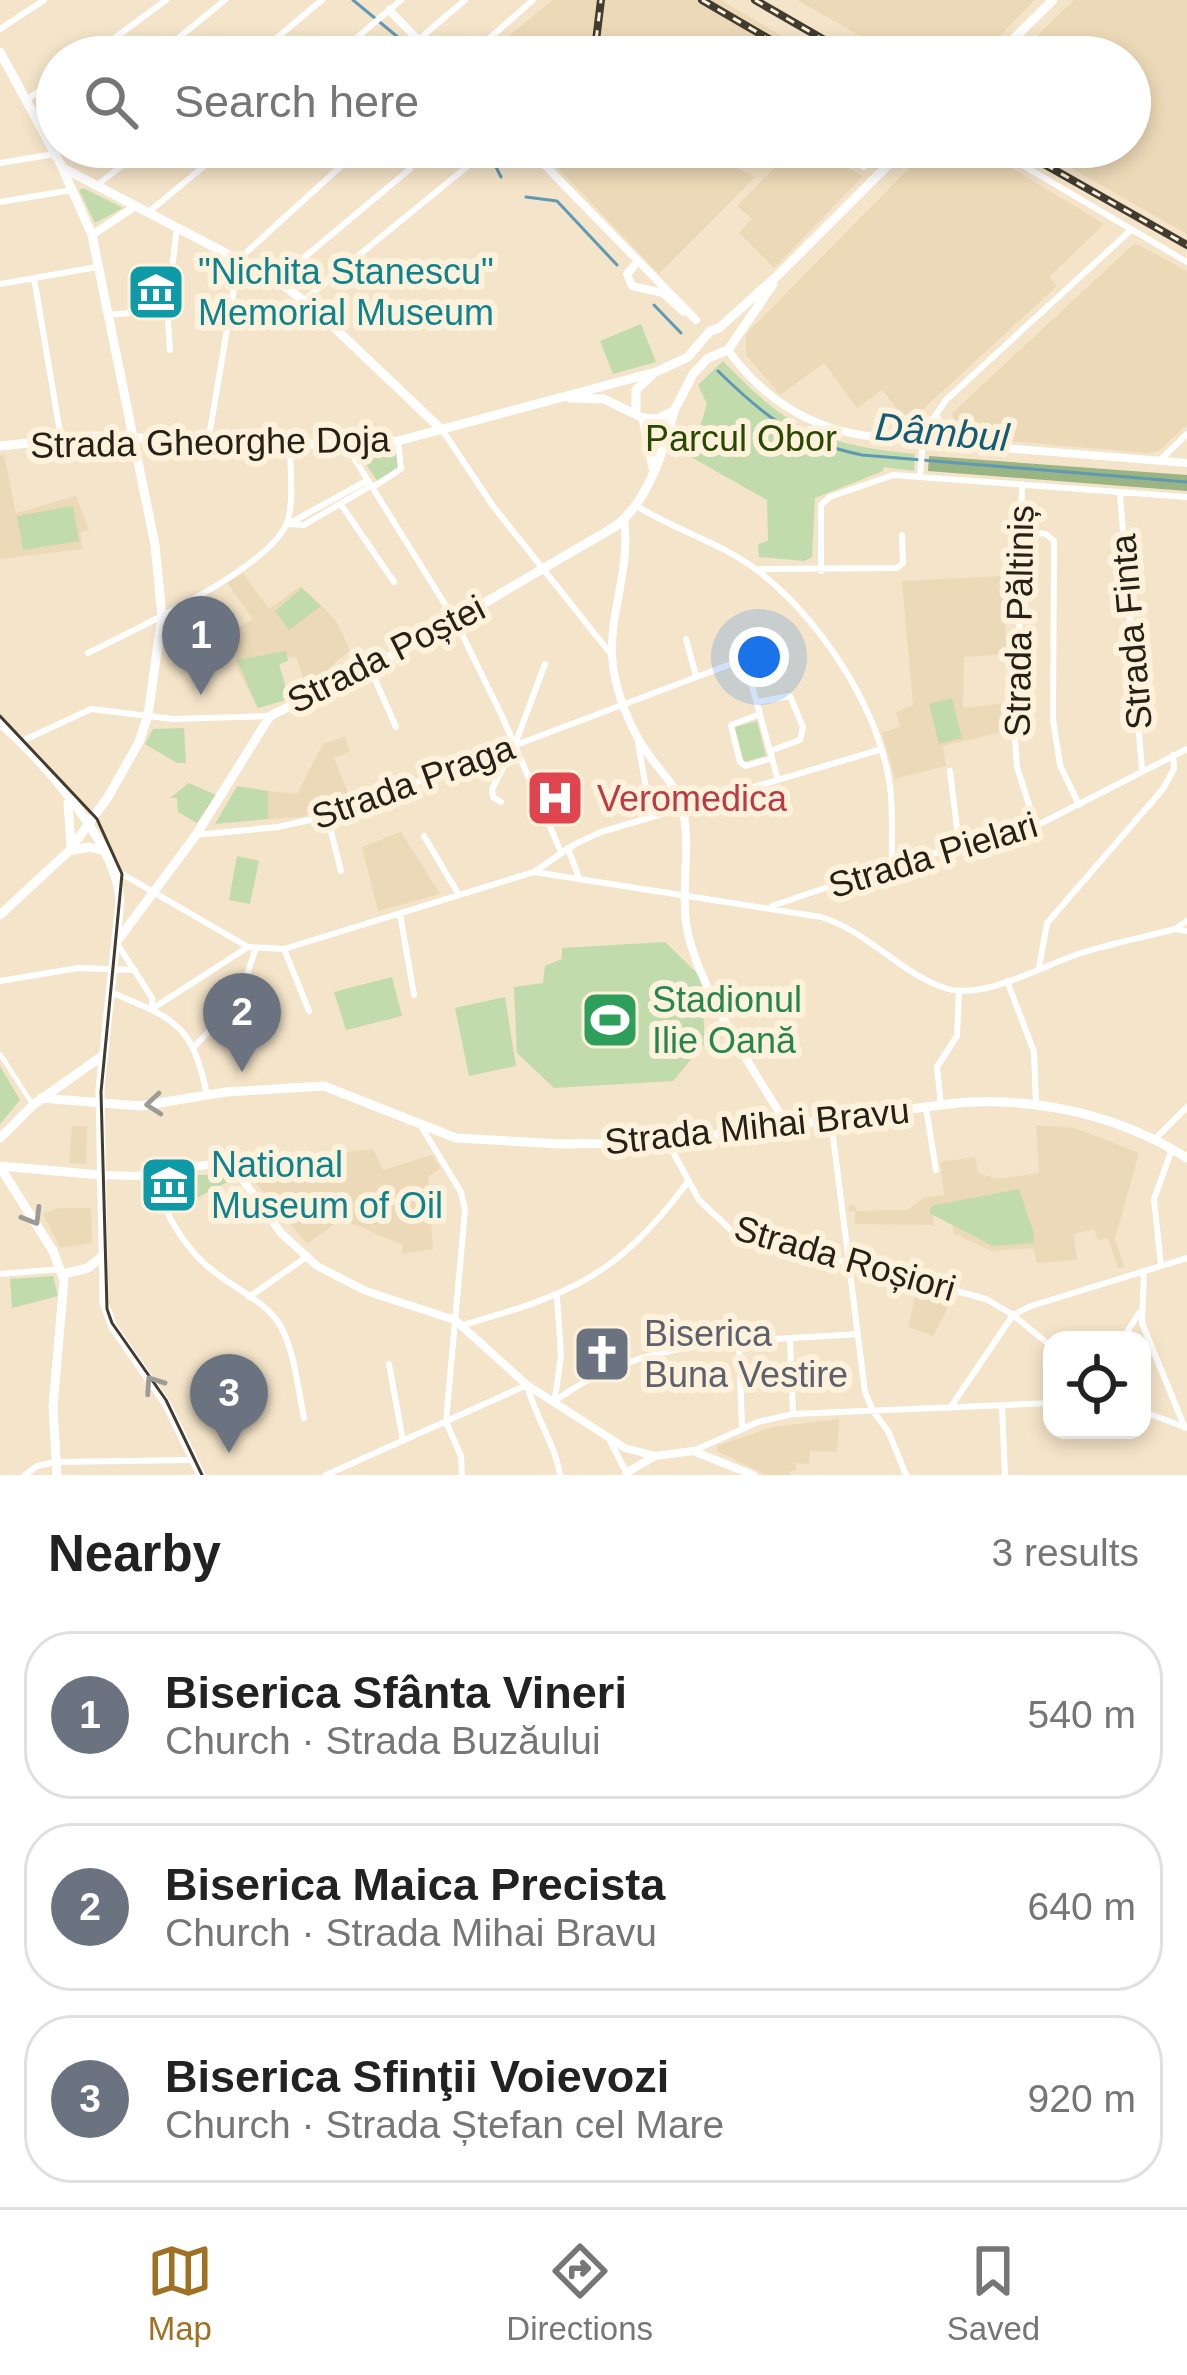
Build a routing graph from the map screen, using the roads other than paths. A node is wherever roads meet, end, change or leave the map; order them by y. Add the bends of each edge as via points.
1 (44, 0) edge
2 (166, 0) edge
3 (225, 0) edge
4 (322, 0) edge
5 (401, 0) edge
6 (465, 0) edge
7 (533, 0) edge
8 (1053, 0) edge
9 (386, 13) junction
10 (0, 29) edge
11 (117, 36) edge
12 (181, 36) edge
13 (279, 36) edge
14 (359, 36) edge
15 (413, 36) edge
16 (423, 36) edge
17 (491, 36) edge
18 (1016, 36) edge
19 (0, 52) edge
20 (6, 75) edge
21 (36, 94) edge
22 (26, 100) junction
23 (36, 114) edge
24 (36, 157) edge
25 (0, 163) edge
26 (62, 168) edge
27 (66, 168) edge
28 (119, 168) edge
29 (202, 168) edge
30 (339, 168) edge
31 (466, 168) edge
32 (548, 168) edge
33 (885, 168) edge
34 (1027, 168) edge
35 (410, 169) dead end
36 (95, 187) junction
37 (72, 190) junction
38 (0, 202) edge
39 (134, 208) junction
40 (147, 214) junction
41 (177, 228) junction
42 (1132, 230) junction
43 (92, 235) junction
44 (239, 259) junction
45 (1187, 262) edge
46 (99, 267) junction
47 (642, 268) junction
48 (778, 276) junction
49 (34, 278) junction
50 (278, 280) junction
51 (0, 284) edge
52 (644, 288) junction
53 (304, 300) junction
54 (167, 310) junction
55 (107, 315) junction
56 (696, 320) junction
57 (714, 329) junction
58 (730, 345) junction
59 (170, 350) dead end
60 (656, 372) junction
61 (559, 398) junction
62 (946, 400) junction
63 (674, 411) junction
64 (640, 416) junction
65 (933, 419) junction
66 (443, 430) junction
67 (945, 434) junction
68 (1187, 434) edge
69 (130, 437) junction
70 (61, 438) junction
71 (922, 440) junction
72 (398, 441) junction
73 (208, 442) junction
74 (290, 445) junction
75 (0, 446) edge
76 (352, 446) junction
77 (1159, 461) junction
78 (1187, 463) edge
79 (653, 468) junction
80 (920, 474) junction
81 (371, 484) junction
82 (1022, 484) junction
83 (1120, 493) junction
84 (1187, 497) edge
85 (341, 504) junction
86 (635, 506) junction
87 (624, 520) junction
88 (287, 524) junction
89 (1020, 531) junction
90 (902, 535) dead end
91 (542, 569) junction
92 (756, 569) junction
93 (821, 571) junction
94 (394, 582) dead end
95 (162, 616) junction
96 (456, 622) junction
97 (686, 639) dead end
98 (88, 652) dead end
99 (612, 656) junction
100 (545, 664) dead end
101 (369, 666) junction
102 (696, 676) junction
103 (757, 702) junction
104 (624, 703) junction
105 (148, 715) junction
106 (760, 715) junction
107 (269, 716) junction
108 (0, 723) edge
109 (396, 727) dead end
110 (637, 738) junction
111 (20, 742) junction
112 (514, 747) junction
113 (1187, 749) edge
114 (880, 750) junction
115 (771, 755) junction
116 (1173, 755) junction
117 (950, 771) dead end
118 (1142, 771) junction
119 (778, 780) junction
120 (67, 798) junction
121 (500, 802) dead end
122 (1079, 805) junction
123 (682, 806) junction
124 (327, 815) junction
125 (651, 816) junction
126 (90, 824) junction
127 (1036, 827) junction
128 (196, 836) junction
129 (424, 836) dead end
130 (959, 847) junction
131 (565, 850) junction
132 (69, 851) junction
133 (108, 852) junction
134 (892, 864) junction
135 (117, 871) junction
136 (340, 871) dead end
137 (534, 872) junction
138 (579, 879) junction
139 (154, 894) junction
140 (459, 895) junction
141 (806, 895) junction
142 (685, 897) junction
143 (769, 907) junction
144 (400, 914) junction
145 (808, 914) junction
146 (0, 915) edge
147 (1187, 921) edge
148 (1174, 929) junction
149 (1187, 932) edge
150 (116, 942) junction
151 (251, 948) junction
152 (284, 950) junction
153 (112, 967) junction
154 (1039, 968) junction
155 (135, 970) junction
156 (0, 981) edge
157 (1007, 981) junction
158 (109, 991) junction
159 (959, 992) junction
160 (414, 995) dead end
161 (152, 1010) junction
162 (309, 1011) dead end
163 (195, 1046) junction
164 (0, 1054) edge
165 (102, 1056) junction
166 (207, 1095) junction
167 (37, 1101) junction
168 (1036, 1104) junction
169 (100, 1105) junction
170 (941, 1105) junction
171 (926, 1107) junction
172 (1187, 1107) edge
173 (831, 1120) junction
174 (421, 1126) junction
175 (788, 1126) junction
176 (0, 1138) edge
177 (1155, 1139) junction
178 (667, 1141) junction
179 (1172, 1149) junction
180 (1187, 1159) edge
181 (0, 1167) edge
182 (936, 1170) dead end
183 (151, 1174) junction
184 (100, 1175) junction
185 (687, 1183) junction
186 (101, 1257) junction
187 (305, 1258) junction
188 (1187, 1258) edge
189 (847, 1264) junction
190 (1161, 1266) junction
191 (1144, 1271) junction
192 (0, 1274) edge
193 (62, 1274) junction
194 (250, 1297) junction
195 (556, 1297) junction
196 (1141, 1310) junction
197 (1013, 1315) junction
198 (459, 1323) junction
199 (1128, 1331) edge
200 (856, 1334) junction
201 (790, 1340) junction
202 (1043, 1340) edge
203 (739, 1342) junction
204 (389, 1364) dead end
205 (527, 1385) junction
206 (554, 1402) junction
207 (1043, 1404) edge
208 (1002, 1406) junction
209 (950, 1408) junction
210 (873, 1411) junction
211 (793, 1414) junction
212 (1151, 1415) edge
213 (304, 1418) dead end
214 (446, 1422) junction
215 (742, 1428) junction
216 (1186, 1429) edge
217 (609, 1439) junction
218 (404, 1441) junction
219 (693, 1451) junction
220 (655, 1456) junction
221 (193, 1460) junction
222 (56, 1462) junction
223 (351, 1464) junction
224 (627, 1474) edge
225 (25, 1475) edge
226 (57, 1475) edge
227 (201, 1475) edge
228 (326, 1475) edge
229 (352, 1475) edge
230 (462, 1475) edge
231 (560, 1475) edge
232 (753, 1475) edge
233 (906, 1475) edge
234 (1005, 1475) edge

1 - 10 street
2 - 11 street
3 - 12 street
4 - 13 street
5 - 9 street
6 - 16 street
7 - 17 street
8 - 18 main road
9 - 14 street
9 - 15 street
19 - 20 main road
20 - 22 main road
21 - 22 street
22 - 23 main road
24 - 25 street
26 - 37 main road
27 - 36 main road
28 - 36 street
29 - 40 street
30 - 44 street
31 - 53 street
32 - 47 street
33 - 48 main road
34 - 42 street
35 - 50 street
36 - 39 main road
37 - 38 street
37 - 43 main road
39 - 40 main road
39 - 43 street
40 - 41 main road
41 - 44 main road
41 - 54 street
42 - 45 street
42 - 62 street
43 - 46 main road
44 - 50 main road
44 - 73 street
46 - 49 street
46 - 55 main road
47 - 52 street via 650,282
47 - 52 street via 627,274 634,288
47 - 56 street
48 - 57 main road, Strada Gheorghe Doja
48 - 58 main road, Strada Poștei
49 - 51 street
49 - 70 street
50 - 53 main road
52 - 56 street via 663,292
53 - 66 main road
54 - 55 street
54 - 59 street
55 - 69 main road
56 - 57 street
57 - 58 main road
57 - 60 main road, Strada Gheorghe Doja via 688,357
58 - 63 main road, Strada Poștei via 700,365
58 - 71 street via 762,389 804,419 857,437
60 - 61 main road, Strada Gheorghe Doja
60 - 64 main road, Strada Gheorghe Doja via 636,390
61 - 64 main road, Strada Gheorghe Doja via 604,400
61 - 66 main road, Strada Gheorghe Doja
62 - 65 street
62 - 67 street
63 - 64 main road
63 - 79 main road, Strada Poștei
64 - 79 main road
65 - 67 street
65 - 71 street
66 - 72 main road, Strada Gheorghe Doja
66 - 91 street
67 - 71 street via 931,446
67 - 77 street via 957,446
68 - 77 street
69 - 70 main road, Strada Gheorghe Doja
69 - 73 main road, Strada Gheorghe Doja
69 - 95 main road
70 - 75 main road, Strada Gheorghe Doja
71 - 80 street
72 - 76 main road, Strada Gheorghe Doja
72 - 81 street via 401,469
73 - 74 main road, Strada Gheorghe Doja
74 - 76 main road, Strada Gheorghe Doja
74 - 88 street
76 - 81 street
77 - 78 street
79 - 86 main road, Strada Poștei
80 - 82 street
80 - 93 street via 884,476 824,502
81 - 85 street
81 - 88 street
81 - 96 street
82 - 83 street
82 - 89 street, Strada Păltiniș
83 - 84 street
83 - 118 street, Strada Finta
85 - 88 street via 304,525
85 - 94 street
86 - 87 main road, Strada Poștei
86 - 92 street
87 - 91 main road, Strada Poștei
87 - 99 street
88 - 95 street via 241,569
89 - 122 street via 1054,542 1053,719 1060,765
89 - 127 street, Strada Păltiniș via 1019,650 1011,682 1018,767
90 - 93 street via 897,568
91 - 96 main road, Strada Poștei
91 - 99 street
92 - 93 street
92 - 114 street via 826,641
95 - 98 street
95 - 105 main road
96 - 101 main road, Strada Poștei
96 - 112 street
97 - 102 street
99 - 104 street
100 - 112 street
101 - 107 main road, Strada Poștei
101 - 109 street
102 - 103 street, Strada Praga via 743,662
102 - 104 street, Strada Praga
103 - 106 street
103 - 115 street via 790,696 803,727 800,740
104 - 110 street
104 - 112 street, Strada Praga
105 - 107 street
105 - 111 street via 82,711
105 - 126 main road
106 - 115 street
106 - 115 street via 731,724 740,762
107 - 128 main road, Strada Poștei
108 - 111 main road
110 - 123 street
110 - 125 street
111 - 120 main road
112 - 121 street via 492,789
112 - 124 street, Strada Praga
112 - 131 street
113 - 116 street, Strada Pielari
114 - 119 street
114 - 134 street
115 - 119 street
116 - 118 street, Strada Pielari
116 - 154 street via 1163,789 1047,923
117 - 130 street
118 - 122 street, Strada Pielari
119 - 123 street
120 - 126 main road
120 - 132 main road
122 - 127 street, Strada Pielari
123 - 125 street
123 - 142 street
124 - 128 street, Strada Praga
124 - 136 street
125 - 131 street
126 - 132 main road
126 - 133 main road
127 - 130 street, Strada Pielari
128 - 139 main road, Strada Poștei
129 - 140 street
130 - 134 street, Strada Pielari
131 - 137 street
131 - 138 street
132 - 133 main road
132 - 146 main road
133 - 135 main road
134 - 141 street, Strada Pielari
135 - 139 street
135 - 150 main road
137 - 138 street, Strada Pielari
137 - 140 street
138 - 142 street, Strada Pielari
139 - 150 main road, Strada Poștei
139 - 151 street
140 - 144 street
141 - 143 street, Strada Pielari
141 - 145 street, Strada Pielari
142 - 143 street, Strada Pielari
142 - 175 street via 688,934 718,1005
143 - 145 street
144 - 152 street
144 - 160 street
145 - 159 street via 848,927 923,978
147 - 148 street
148 - 149 street
148 - 154 street
150 - 153 main road
150 - 155 street
151 - 152 street
151 - 161 street
151 - 163 street via 240,998
152 - 162 street
153 - 155 street
153 - 156 street
153 - 158 main road
154 - 157 street
155 - 161 street
157 - 159 street
157 - 168 street via 1034,1052
158 - 161 street
158 - 165 main road
159 - 170 street via 957,1036 937,1067
161 - 163 street
163 - 166 street
164 - 167 street
165 - 167 main road
165 - 169 main road
166 -> 169 main road, Strada Mihai Bravu
166 - 174 main road, Strada Mihai Bravu via 324,1086
167 - 169 main road, Strada Mihai Bravu
167 - 176 main road
168 - 170 main road, Strada Mihai Bravu
168 - 177 main road, Strada Mihai Bravu
169 - 184 main road
170 - 171 main road, Strada Mihai Bravu
171 - 173 main road, Strada Mihai Bravu
171 - 182 street
172 - 177 street
173 - 175 main road, Strada Mihai Bravu
173 - 189 street
174 - 178 main road, Strada Mihai Bravu via 501,1143
174 - 198 street via 464,1201
175 - 178 main road, Strada Mihai Bravu
177 - 179 main road, Strada Mihai Bravu
178 - 185 street, Strada Roșiori
179 - 180 main road, Strada Mihai Bravu
179 - 190 street via 1154,1199
181 - 184 main road
181 -> 193 main road
183 - 184 street
183 - 187 street via 225,1162
183 - 194 street via 185,1244
184 - 186 main road
185 - 189 street, Strada Roșiori via 733,1232
185 - 195 street via 619,1260
186 - 193 main road
221 -> 186 main road via 106,1313
187 - 194 street
187 - 198 street via 366,1292
188 - 190 street
189 - 197 street, Strada Roșiori via 958,1290
189 - 200 street
190 - 191 street
191 - 196 street
191 - 197 street
192 - 193 street
193 - 222 main road
194 - 213 street via 282,1328
195 - 198 street
195 - 206 street via 561,1355
196 - 199 street
196 - 216 street
197 - 202 street, Strada Roșiori
197 - 209 street
198 - 205 street
198 - 214 street
200 - 201 street
200 - 210 street
201 - 203 street
201 - 211 street
203 - 206 street via 651,1352
203 - 215 street
204 - 218 street
205 - 206 street
205 - 214 street
205 - 231 street
206 - 217 street
207 - 208 street
208 - 209 street
208 - 234 street
209 - 210 street
210 - 211 street
210 - 233 street
211 - 215 street
212 - 216 street
214 - 218 street
214 - 230 street
215 - 219 street
217 - 220 street
217 - 224 street
218 - 223 street
219 - 220 street
219 - 232 street
220 - 224 street
221 - 222 street
221 - 227 main road
222 - 225 street
222 - 226 main road
223 - 228 street
223 - 229 street

